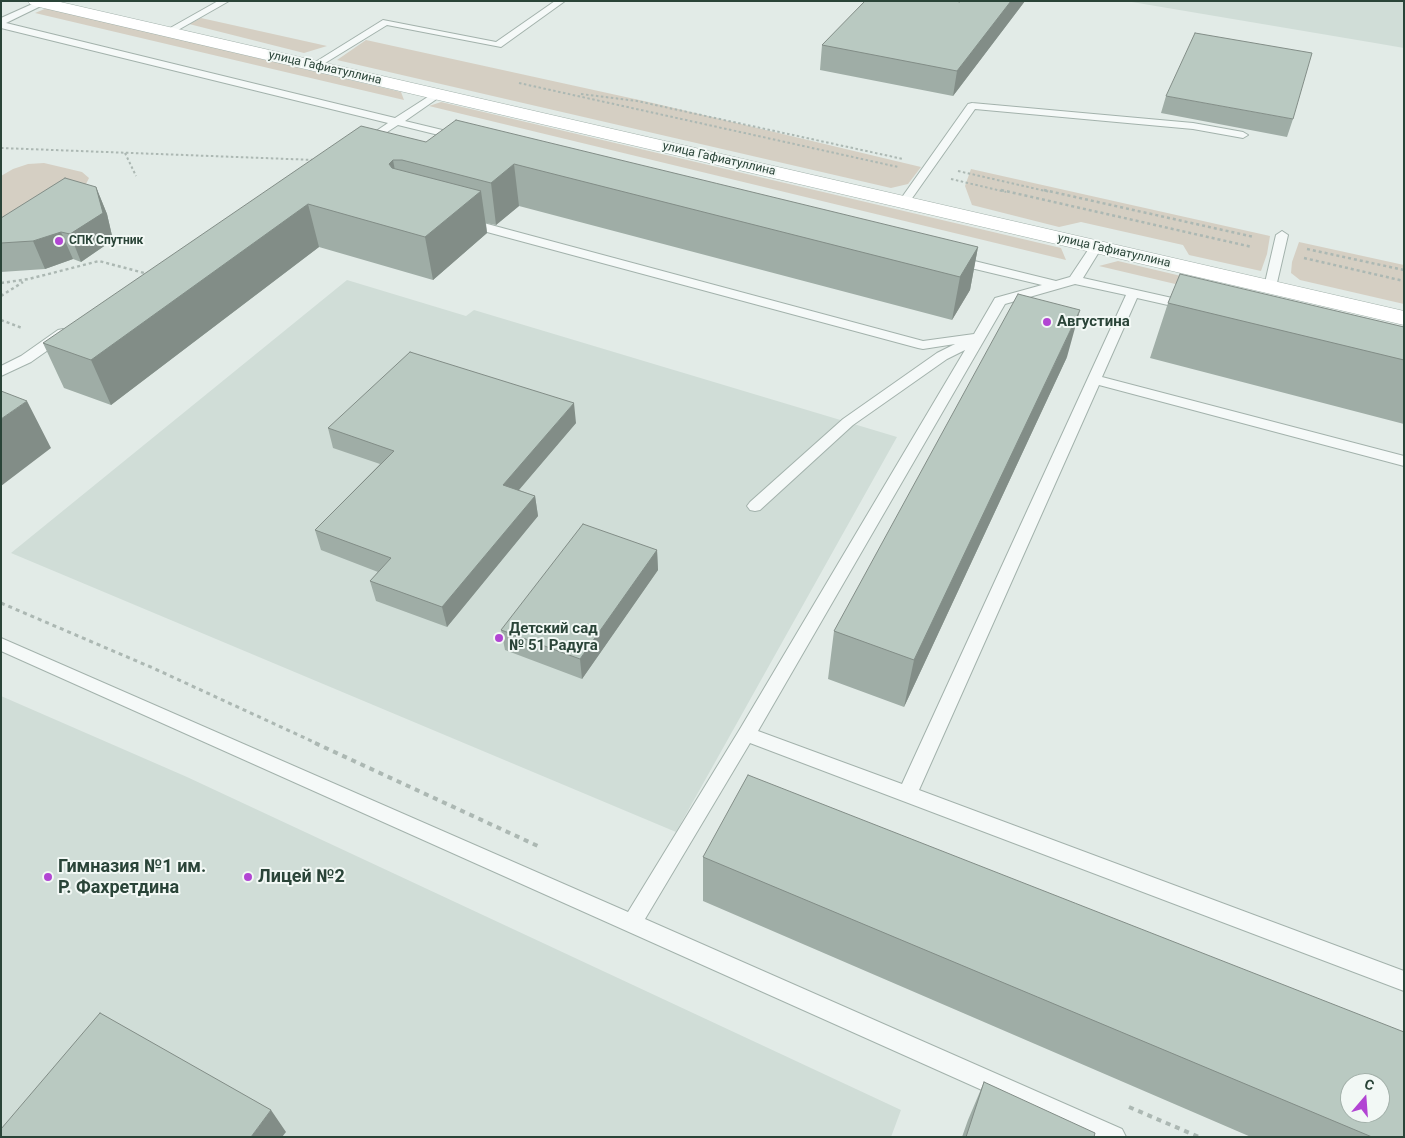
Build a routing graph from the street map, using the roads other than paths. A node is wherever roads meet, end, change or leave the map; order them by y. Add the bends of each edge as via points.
1 (225, 1) edge
2 (561, 1) edge
3 (39, 2) edge
4 (1, 14) edge
5 (18, 14) junction
6 (1, 23) edge
7 (168, 32) junction
8 (314, 66) junction
9 (437, 94) junction
10 (397, 122) junction
11 (1243, 135) dead end
12 (474, 141) edge
13 (334, 163) edge
14 (904, 202) junction
15 (453, 218) edge
16 (1280, 243) road end
17 (1096, 246) junction
18 (943, 257) edge
19 (1075, 280) junction
20 (1056, 285) junction
21 (1270, 287) junction
22 (1133, 293) junction
23 (1201, 309) edge
24 (1404, 318) edge
25 (70, 328) edge
26 (979, 337) junction
27 (1, 372) edge
28 (1094, 379) junction
29 (1404, 461) edge
30 (755, 506) dead end
31 (1, 644) edge
32 (746, 734) junction
33 (907, 795) junction
34 (632, 923) junction
35 (1404, 981) edge
36 (1114, 1137) edge

1 - 7 lane
2 - 8 lane via 498,44 386,22
3 - 5 lane
3 - 7 street, улица Гафиатуллина
4 - 5 lane
5 - 6 lane
6 - 10 lane
7 - 8 street, улица Гафиатуллина
8 - 9 street, улица Гафиатуллина
9 - 10 lane
9 - 14 street, улица Гафиатуллина
10 - 12 lane
10 - 13 lane
11 - 14 lane via 1193,126 972,106
14 - 17 street, улица Гафиатуллина
15 - 26 lane via 923,344
16 - 21 lane
17 - 19 lane
17 - 21 street, улица Гафиатуллина
18 - 20 lane
19 - 20 lane
19 - 22 lane
20 - 26 lane via 1000,301
21 - 24 street, улица Гафиатуллина
22 - 23 lane
22 - 28 lane
25 - 27 lane
26 - 30 lane via 942,356 848,422
26 - 32 lane
28 - 29 lane
28 - 33 lane
31 - 34 lane
32 - 33 lane
32 - 34 lane
33 - 35 lane
34 - 36 lane

